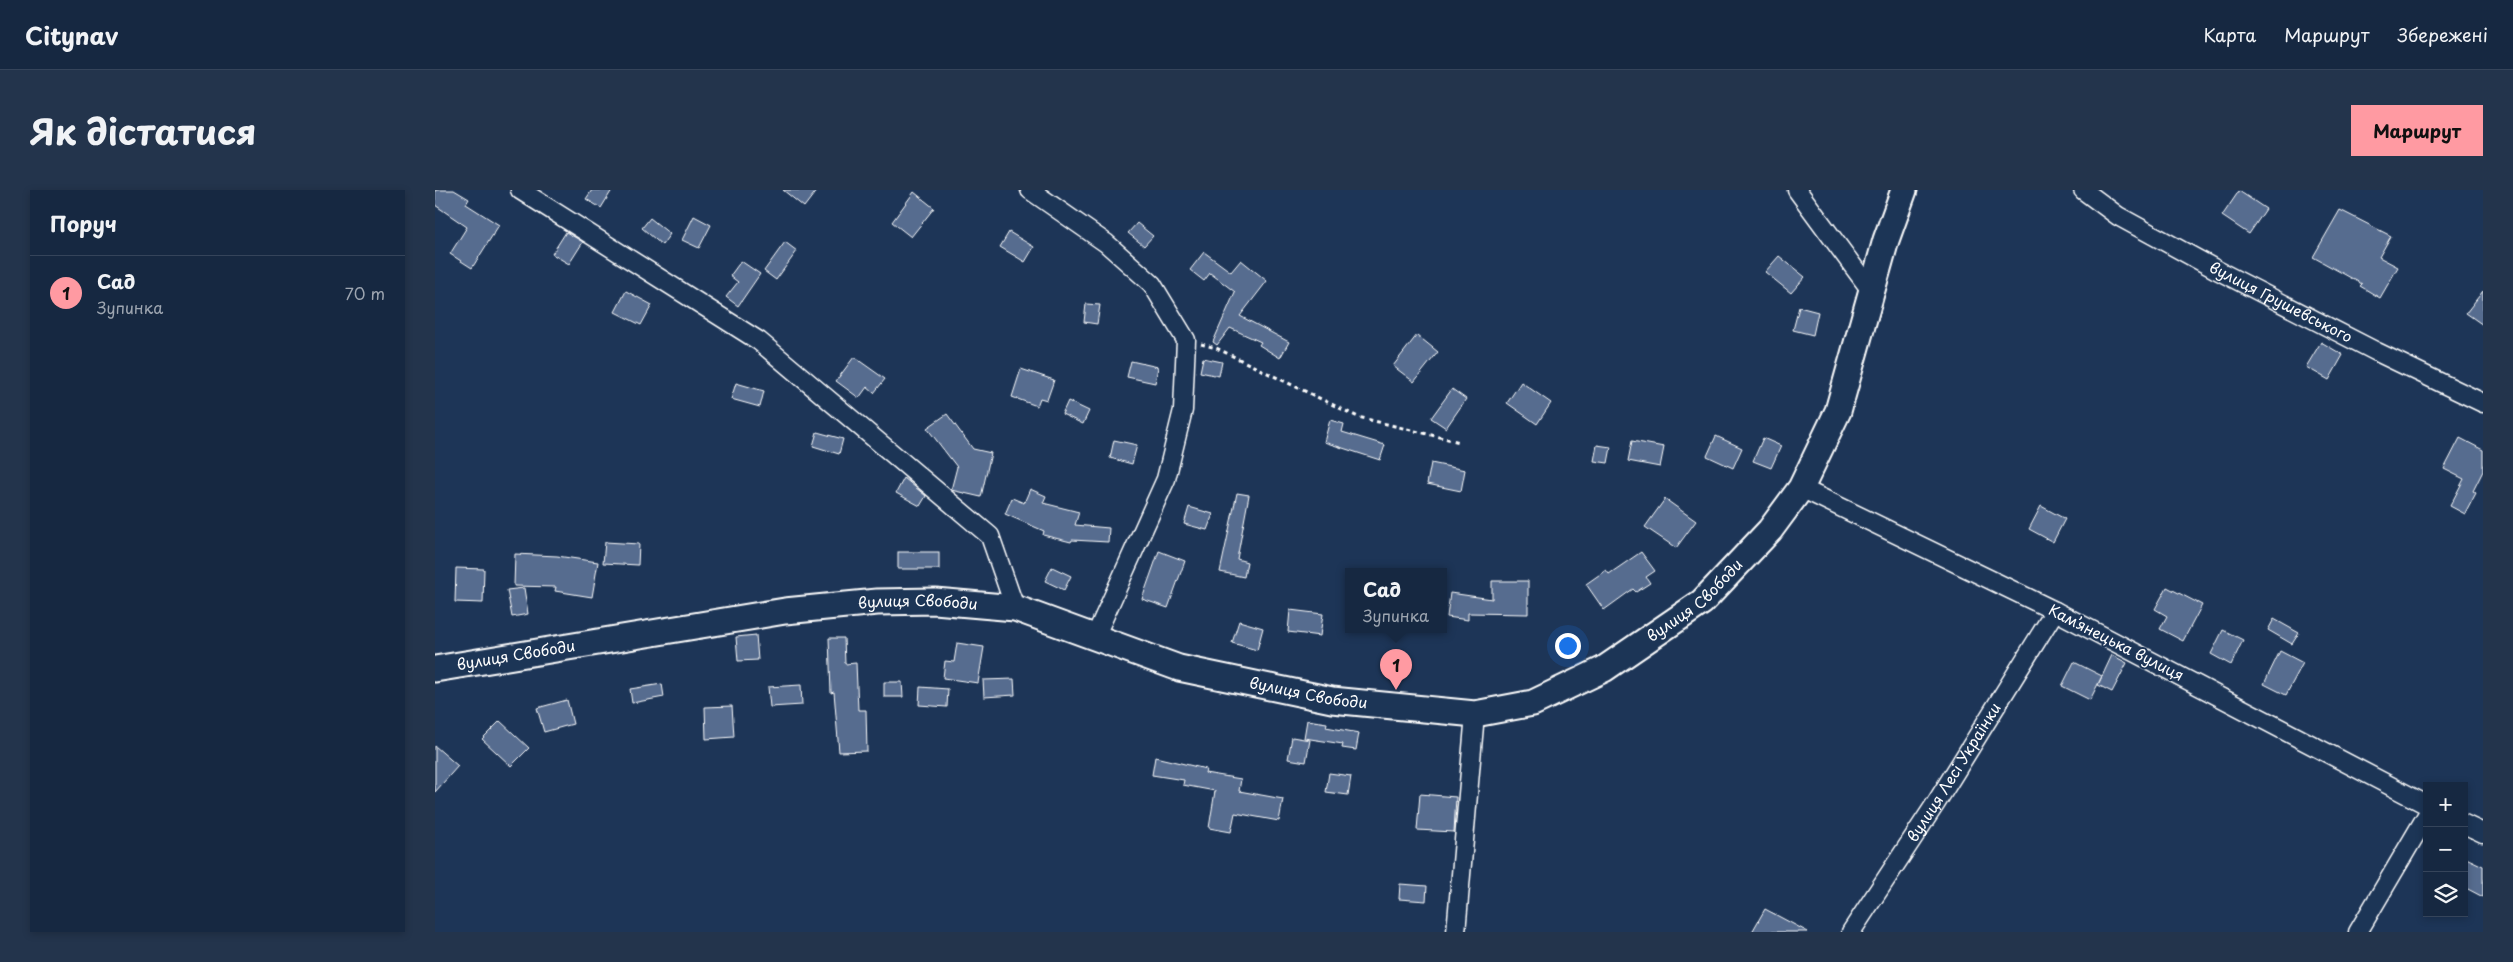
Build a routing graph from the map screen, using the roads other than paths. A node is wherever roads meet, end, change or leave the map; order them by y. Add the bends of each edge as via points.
1 (520, 190) edge
2 (1030, 190) edge
3 (1797, 190) edge
4 (1904, 190) edge
5 (2083, 190) edge
6 (1872, 292) junction
7 (2483, 403) edge
8 (1801, 488) junction
9 (1015, 608) junction
10 (2055, 611) junction
11 (1095, 637) junction
12 (435, 670) edge
13 (1475, 714) junction
14 (2423, 803) edge
15 (2423, 822) edge
16 (2468, 826) edge
17 (2483, 833) edge
18 (1456, 932) edge
19 (1851, 932) edge
20 (2358, 932) edge

1 - 9 street via 759,341 990,536
2 - 11 street via 1106,243 1152,284 1186,340 1183,410 1166,479
3 - 6 street
4 - 6 street, вулиця Свободи
5 - 7 street, вулиця Грушевського via 2118,216 2208,265
6 - 8 street, вулиця Свободи via 1838,411
8 - 10 street, Камʼянецька вулиця
8 - 13 street, вулиця Свободи via 1770,530 1702,602 1604,670 1533,703
9 - 11 street, вулиця Свободи
9 - 12 street, вулиця Свободи via 935,601 877,602 785,611
10 - 14 street, Камʼянецька вулиця
10 - 19 street, вулиця Лесі Українки via 1936,803
11 - 13 street, вулиця Свободи via 1179,668 1332,700
13 - 18 street
15 - 20 street
16 - 17 street

